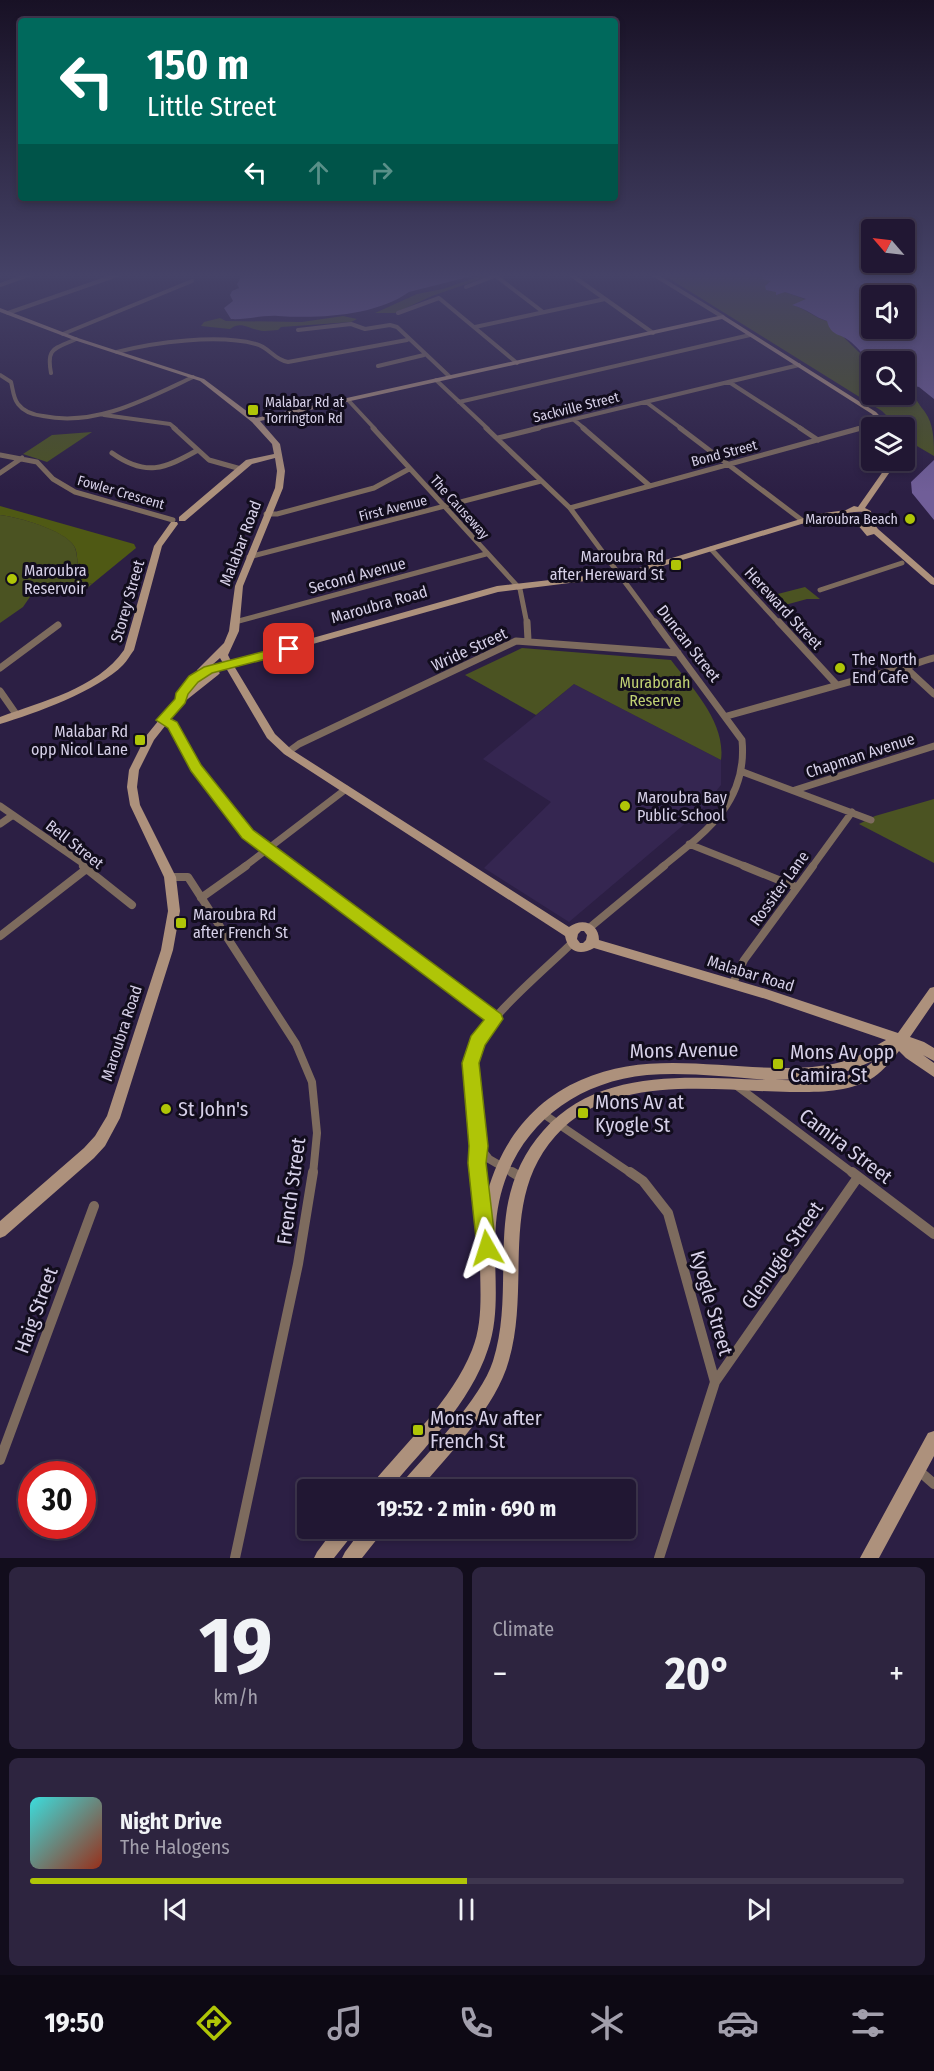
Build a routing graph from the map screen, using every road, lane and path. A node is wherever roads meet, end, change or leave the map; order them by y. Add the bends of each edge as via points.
1 (60, 347) edge
2 (100, 347) edge
3 (139, 347) edge
4 (262, 347) edge
5 (371, 347) edge
6 (415, 347) edge
7 (498, 347) edge
8 (591, 347) edge
9 (699, 347) edge
10 (769, 347) edge
11 (117, 352) junction
12 (424, 355) junction
13 (517, 363) junction
14 (799, 365) junction
15 (378, 366) dead end
16 (51, 373) dead end
17 (0, 375) edge
18 (193, 376) junction
19 (450, 377) junction
20 (436, 381) junction
21 (729, 382) junction
22 (348, 400) junction
23 (459, 402) junction
24 (646, 402) junction
25 (104, 415) junction
26 (878, 417) edge
27 (255, 420) junction
28 (574, 420) junction
29 (861, 431) edge
30 (498, 438) junction
31 (818, 440) junction
32 (198, 450) junction
33 (112, 453) dead end
34 (0, 455) edge
35 (279, 455) junction
36 (22, 458) junction
37 (730, 464) junction
38 (241, 469) junction
39 (409, 469) junction
40 (887, 471) edge
41 (0, 473) edge
42 (542, 481) junction
43 (650, 486) junction
44 (445, 507) junction
45 (570, 508) junction
46 (861, 508) junction
47 (848, 513) junction
48 (266, 514) junction
49 (868, 517) junction
50 (856, 518) junction
51 (176, 521) junction
52 (803, 521) junction
53 (711, 549) junction
54 (486, 554) junction
55 (249, 557) junction
56 (902, 563) junction
57 (618, 575) junction
58 (934, 582) edge
59 (515, 585) junction
60 (820, 590) dead end
61 (934, 591) edge
62 (236, 622) junction
63 (58, 625) dead end
64 (528, 640) junction
65 (230, 643) junction
66 (678, 653) junction
67 (934, 658) edge
68 (254, 659) junction
69 (925, 660) joint
70 (228, 666) junction
71 (0, 668) edge
72 (908, 669) junction
73 (193, 679) junction
74 (837, 685) junction
75 (0, 691) edge
76 (243, 691) junction
77 (934, 694) edge
78 (181, 700) junction
79 (16, 714) junction
80 (727, 716) junction
81 (162, 720) junction
82 (0, 721) edge
83 (934, 746) edge
84 (288, 752) junction
85 (743, 772) junction
86 (346, 789) junction
87 (795, 790) junction
88 (0, 806) edge
89 (852, 812) junction
90 (13, 815) junction
91 (871, 820) dead end
92 (0, 824) edge
93 (689, 844) junction
94 (269, 850) junction
95 (85, 870) junction
96 (170, 877) junction
97 (796, 887) junction
98 (201, 898) junction
99 (132, 906) dead end
100 (588, 929) junction
101 (0, 936) edge
102 (571, 938) junction
103 (592, 943) junction
104 (733, 984) junction
105 (934, 992) edge
106 (495, 1019) junction
107 (898, 1040) junction
108 (934, 1055) edge
109 (934, 1071) edge
110 (737, 1086) junction
111 (541, 1113) junction
112 (558, 1124) junction
113 (478, 1146) junction
114 (502, 1166) junction
115 (858, 1177) junction
116 (522, 1178) junction
117 (94, 1206) dead end
118 (0, 1231) edge
119 (934, 1234) edge
120 (487, 1248) junction
121 (716, 1382) junction
122 (934, 1439) edge
123 (0, 1460) edge
124 (917, 1470) junction
125 (387, 1479) edge
126 (416, 1479) edge
127 (934, 1484) edge
128 (338, 1539) edge
129 (366, 1539) edge
130 (235, 1558) edge
131 (323, 1558) edge
132 (351, 1558) edge
133 (659, 1558) edge
134 (869, 1558) edge

1 - 16 street via 48,357
2 - 11 street
3 - 11 street
4 - 5 street via 274,360 288,362
6 - 12 street
7 - 13 street
8 - 13 street
9 - 23 street
10 - 14 street
11 - 18 street
12 - 15 street
12 - 19 street
13 - 19 street
14 - 21 street, Sackville Street
14 - 26 street
17 - 25 street via 11,382 16,400 29,412 66,419
18 - 25 street
18 - 27 street
19 - 20 street
20 - 22 street
20 - 23 street, Duncan Street
21 - 24 street, Sackville Street
21 - 31 street
22 - 27 street
22 - 39 street, The Causeway
23 - 30 street, Duncan Street
24 - 28 street, Sackville Street
24 - 37 street
25 - 32 street via 170,424
27 - 35 street via 276,444
28 - 30 street, Sackville Street
28 - 43 street
29 - 31 street, Bond Street
30 - 42 street, Duncan Street
31 - 37 street, Bond Street
32 - 33 street via 162,472 128,464
32 - 38 street via 209,460
34 - 36 street, Fowler Crescent
35 - 38 street, Storey Street via 254,459
35 - 48 street, Malabar Road via 279,488
36 - 41 street
36 - 51 street, Fowler Crescent via 36,462 52,479 75,492
37 - 43 street, Bond Street
37 - 52 street
38 - 51 street, Storey Street
39 - 44 street, The Causeway
39 - 48 street via 374,488
40 - 46 street
42 - 44 street, First Avenue
42 - 45 street, Duncan Street
43 - 45 street, Bond Street
44 - 54 street, The Causeway
44 - 55 street, First Avenue
45 - 57 street, Duncan Street
46 - 47 street, Maroubra Road via 852,508
46 - 49 street via 868,512
47 - 50 street
47 - 52 street, Maroubra Road
48 - 55 street, Malabar Road
49 - 50 street
49 - 58 street via 875,531
50 - 56 street
51 - 79 street, Storey Street via 158,546 129,650 120,664 95,681
52 - 53 street, Maroubra Road
53 - 57 street, Maroubra Road
53 - 74 street, Hereward Street
54 - 59 street, The Causeway
54 - 62 street, Second Avenue
55 - 62 street, Malabar Road via 239,586
56 - 60 street
56 - 61 street
57 - 59 street, Maroubra Road
57 - 66 street, Duncan Street
59 - 64 street, The Causeway via 520,589
59 - 68 street, Maroubra Road
62 - 65 street, Malabar Road
63 - 71 street
64 - 66 street, Wride Street
64 - 84 street, Wride Street via 516,641
65 - 70 street, Malabar Road via 223,655
65 - 73 street
66 - 80 street, Duncan Street
67 - 69 street
68 - 70 street, Maroubra Road
68 - 76 street via 243,671
69 - 72 street
70 - 73 street, Maroubra Road via 213,668
70 - 76 street
70 - 78 street
72 - 74 street
72 - 77 street
73 - 78 street, Maroubra Road
74 - 80 street
75 - 79 street
76 - 84 street via 271,736
78 - 81 street, Maroubra Road
79 - 82 street, Storey Street
80 - 85 street, Duncan Street via 742,740
81 - 94 street via 173,725 219,800 248,834
81 - 96 street, Maroubra Road via 141,752 132,787 135,805
83 - 87 street, Chapman Avenue
84 - 86 street
85 - 87 street
85 - 93 street, Duncan Street via 720,815
86 - 94 street
86 - 102 street
87 - 89 street
88 - 90 street, Bell Street
89 - 91 street
89 - 97 street, Rossiter Lane
90 - 92 street
90 - 95 street, Bell Street via 81,862
93 - 97 street
93 - 100 street, Duncan Street
94 - 98 street
94 - 106 street
95 - 99 street, Bell Street
95 - 101 street
96 - 98 street, French Street via 188,877
96 - 118 street, Maroubra Road via 172,931 109,1129 89,1153
97 - 104 street, Rossiter Lane via 744,960
98 - 130 street, French Street via 296,1044 312,1082 318,1133 298,1264
100 - 102 street via 578,928
100 - 103 street via 594,935
102 - 103 street via 582,947
102 - 106 street
103 - 104 street, Malabar Road
104 - 107 street, Malabar Road
105 - 107 street, Mons Avenue
106 - 113 street via 477,1041 471,1063
107 - 108 street, Malabar Road
107 - 109 street, Malabar Road
107 - 110 street, Mons Avenue via 881,1064 852,1080 815,1086
107 - 111 street, Mons Avenue via 851,1065 814,1073 627,1071 567,1093
110 - 112 street, Mons Avenue via 635,1086 593,1100
110 - 115 street, Camira Street
111 - 112 street, Kyogle Street
111 - 114 street, Mons Avenue via 520,1136
112 - 116 street, Mons Avenue via 542,1141
112 - 121 street, Kyogle Street via 644,1181 668,1213
113 - 114 street
113 - 120 street
114 - 116 street
114 - 120 street, Mons Avenue via 490,1200
115 - 119 street, Camira Street
115 - 121 street, Glenugie Street
116 - 126 street, Mons Avenue via 510,1231 510,1308 500,1364 470,1412
117 - 123 street, Haig Street
120 - 125 street, Mons Avenue via 490,1306 485,1336 473,1368
121 - 133 street, Kyogle Street
122 - 124 street
124 - 127 street
124 - 134 street
128 - 131 street
129 - 132 street

